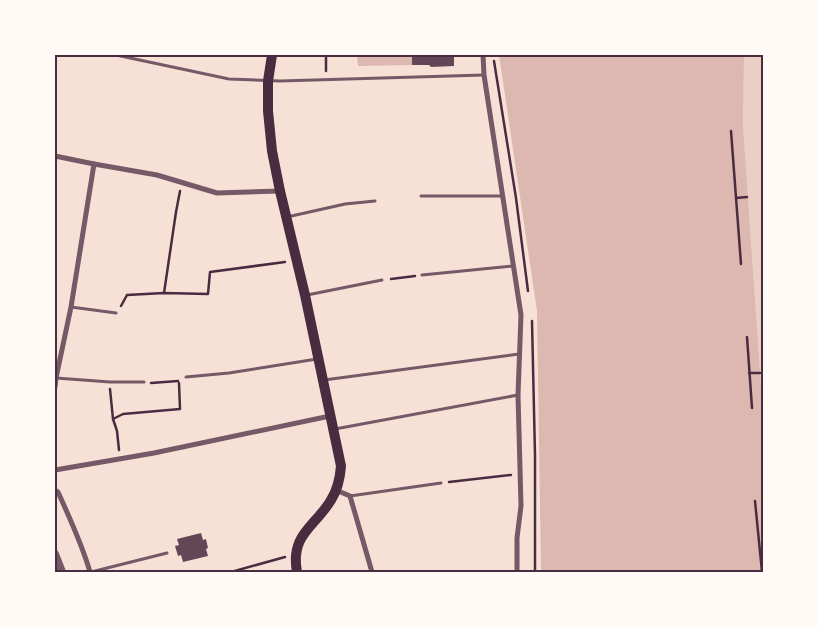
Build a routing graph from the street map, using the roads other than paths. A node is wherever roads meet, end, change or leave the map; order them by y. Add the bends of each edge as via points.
1 (116, 55) edge
2 (272, 55) edge
3 (483, 55) edge
4 (484, 75) junction
5 (268, 81) junction
6 (55, 156) edge
7 (94, 164) junction
8 (280, 191) junction
9 (421, 196) dead end
10 (502, 196) junction
11 (375, 200) dead end
12 (286, 217) junction
13 (514, 266) junction
14 (422, 275) road end
15 (382, 280) road end
16 (305, 295) junction
17 (71, 307) junction
18 (116, 313) road end
19 (520, 354) junction
20 (318, 358) junction
21 (186, 377) dead end
22 (56, 378) edge
23 (323, 380) junction
24 (144, 382) road end
25 (55, 387) edge
26 (518, 395) junction
27 (330, 416) junction
28 (333, 429) junction
29 (55, 470) edge
30 (440, 483) road end
31 (55, 490) edge
32 (336, 490) junction
33 (350, 496) junction
34 (55, 554) edge
35 (167, 554) dead end
36 (62, 572) edge
37 (90, 572) edge
38 (297, 572) edge
39 (372, 572) edge
40 (517, 572) edge

1 - 5 lane via 229,79
2 - 5 main road
3 - 4 street
4 - 5 lane
4 - 10 street
5 - 8 main road via 272,151
6 - 7 street
7 - 8 street via 157,175 218,193
7 - 17 street
8 - 12 main road
9 - 10 lane
10 - 13 street
11 - 12 lane
12 - 16 main road
13 - 14 lane
13 - 19 street via 521,315
15 - 16 lane
16 - 20 main road
17 - 18 lane
17 - 22 street
19 - 23 lane
19 - 26 street
20 - 21 lane
20 - 23 main road
22 - 24 lane
22 - 25 street
23 - 27 main road
26 - 28 lane
26 - 40 street via 521,506
27 - 28 main road
27 - 29 street via 121,460
28 - 32 main road via 341,466
30 - 33 lane
31 - 37 street via 72,522
32 - 33 street
32 - 38 main road via 298,545
33 - 39 street
34 - 36 street
35 - 37 lane

